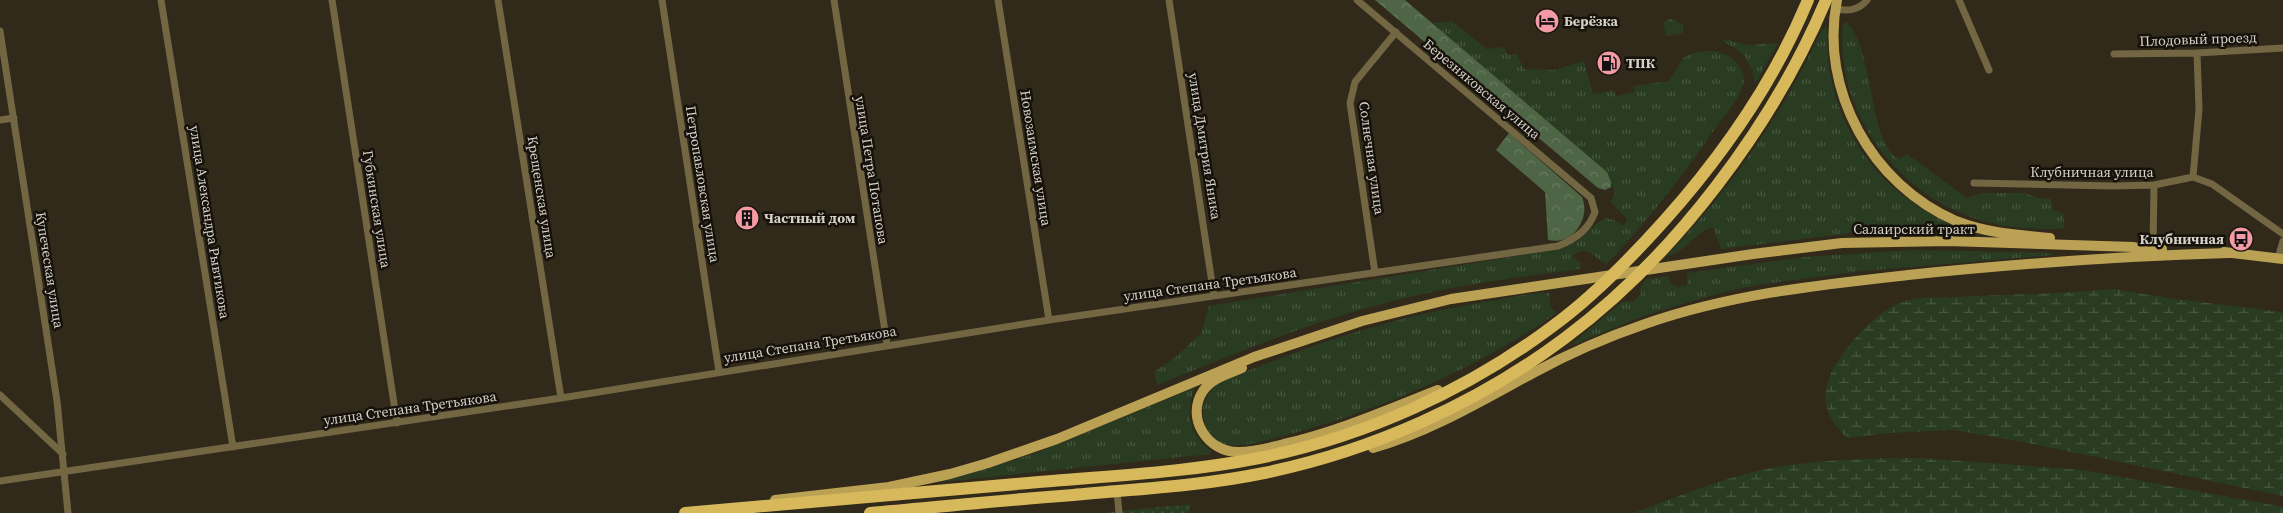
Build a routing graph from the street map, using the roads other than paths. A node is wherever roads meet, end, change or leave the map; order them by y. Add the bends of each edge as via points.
1 (161, 0) edge
2 (332, 0) edge
3 (498, 0) edge
4 (662, 0) edge
5 (834, 0) edge
6 (998, 0) edge
7 (1169, 0) edge
8 (1357, 0) edge
9 (1808, 0) edge
10 (1867, 0) edge
11 (1958, 0) edge
12 (1832, 3) edge
13 (0, 31) edge
14 (1396, 32) junction
15 (2283, 48) edge
16 (2114, 54) dead end
17 (2197, 54) junction
18 (1989, 70) dead end
19 (14, 118) junction
20 (0, 120) edge
21 (2193, 177) junction
22 (1974, 183) dead end
23 (2154, 185) junction
24 (1591, 198) joint
25 (2283, 234) edge
26 (2283, 241) edge
27 (2134, 247) junction
28 (2152, 248) junction
29 (2228, 253) junction
30 (2281, 258) edge
31 (1375, 273) junction
32 (1214, 296) junction
33 (1049, 320) junction
34 (1314, 336) junction
35 (887, 344) junction
36 (719, 372) junction
37 (1477, 376) junction
38 (0, 395) edge
39 (561, 398) junction
40 (397, 423) junction
41 (233, 447) junction
42 (63, 454) junction
43 (1300, 465) junction
44 (65, 471) junction
45 (0, 481) edge
46 (1117, 491) junction
47 (68, 513) edge
48 (685, 513) edge
49 (870, 513) edge
50 (1119, 513) edge

1 - 41 street, улица Александра Рывтикова
2 - 40 street, Губкинская улица
3 - 39 street, Крещенская улица
4 - 36 street, Петропавловская улица
5 - 35 street, улица Петра Потапова
6 - 33 street, Новозаимская улица
7 - 32 street, улица Дмитрия Яника
8 - 14 street, Березняковская улица
9 - 37 highway via 1780,59 1744,117 1685,198 1637,251 1582,303 1525,346
10 - 12 street via 1850,10
11 - 18 street
12 - 27 main road via 1836,67 1850,113 1870,152 1893,179 1940,213 1996,233
12 - 43 highway via 1735,159 1698,208 1651,261 1595,314 1533,360 1461,403 1364,445
13 - 19 street, Купеческая улица
14 - 24 street, Березняковская улица
14 - 31 street, Солнечная улица via 1354,82 1350,103
15 - 17 street, Плодовый проезд
16 - 17 street, Плодовый проезд
17 - 21 street via 2200,109
19 - 20 street
19 - 42 street, Купеческая улица
21 - 23 street, Клубничная улица
21 - 25 street via 2212,184
22 - 23 street, Клубничная улица
23 - 28 street
24 - 31 street, улица Степана Третьякова via 1594,205 1592,219 1578,236 1564,244
26 - 30 street
27 - 28 main road
27 - 34 main road, Салаирский тракт via 1883,241 1800,247 1421,305
28 - 29 main road
29 - 30 main road
29 - 43 main road via 2123,256 1962,270 1810,285 1724,301 1603,339 1444,420 1400,438 1343,456
31 - 32 street, улица Степана Третьякова
32 - 33 street, улица Степана Третьякова
33 - 35 street, улица Степана Третьякова
34 - 37 main road via 1210,384 1199,399 1196,413 1199,427 1209,441 1224,450 1238,452 1294,442 1349,425
34 - 48 main road via 1218,370 1057,439 950,474 889,487
35 - 36 street, улица Степана Третьякова
36 - 39 street, улица Степана Третьякова
37 - 48 highway via 1351,432 1235,462 1133,474
38 - 42 street
39 - 40 street, улица Степана Третьякова
40 - 41 street, улица Степана Третьякова
41 - 44 street, улица Степана Третьякова
42 - 44 street, Купеческая улица
43 - 46 highway via 1229,479
44 - 45 street, улица Степана Третьякова
44 - 47 street, Купеческая улица
46 - 49 highway
46 - 50 street

